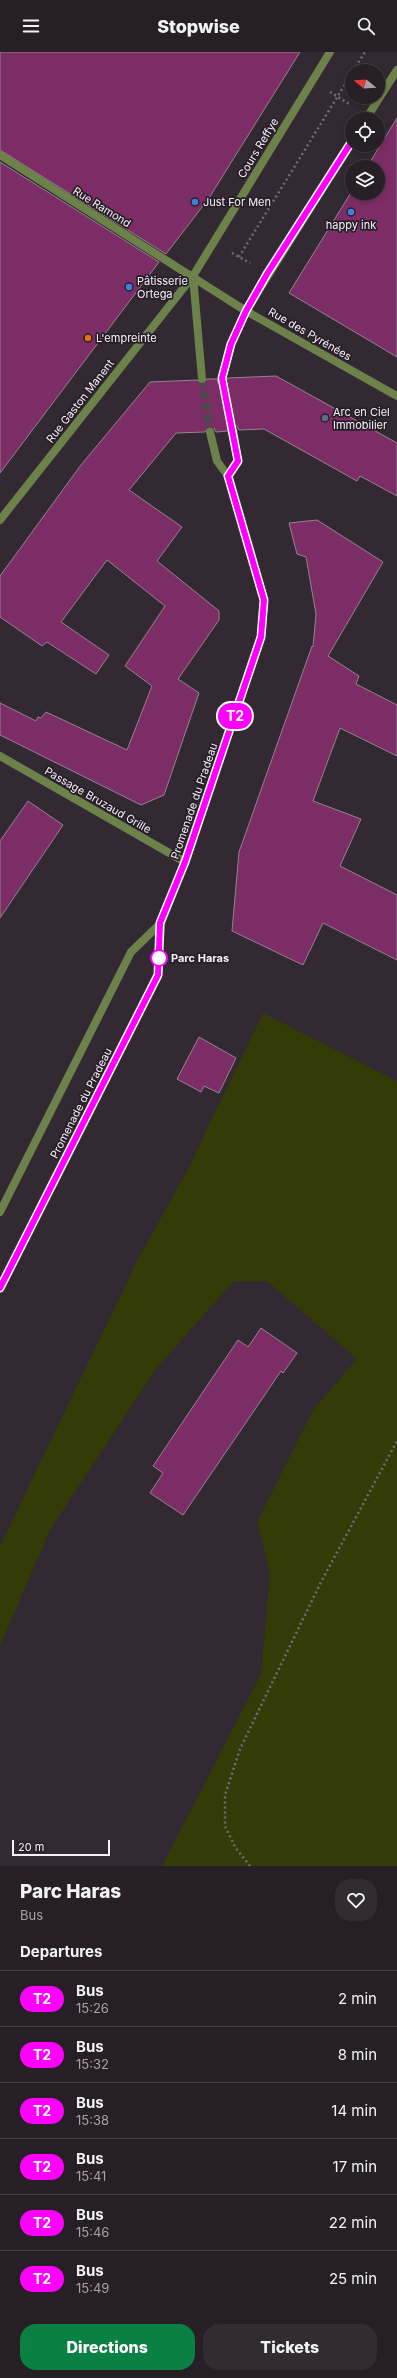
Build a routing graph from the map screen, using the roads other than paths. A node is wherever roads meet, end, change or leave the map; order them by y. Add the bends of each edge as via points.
1 (330, 52) edge
2 (397, 70) edge
3 (371, 112) edge
4 (345, 152) edge
5 (0, 155) edge
6 (193, 276) junction
7 (246, 311) junction
8 (222, 378) tunnel mouth
9 (202, 379) tunnel mouth
10 (397, 396) edge
11 (233, 430) tunnel mouth
12 (210, 432) tunnel mouth
13 (228, 476) junction
14 (0, 520) edge
15 (0, 756) edge
16 (185, 862) junction
17 (160, 923) junction
18 (0, 1212) edge
19 (0, 1288) edge

1 - 6 street, Cours Reffye
2 - 3 street
4 - 7 street
5 - 6 street, Rue Ramond
6 - 7 street, Rue des Pyrénées
6 - 9 street
6 - 14 street, Rue Gaston Manent
7 - 8 street via 231,344
7 - 10 street, Rue des Pyrénées
11 - 13 street via 238,461
12 - 13 street, Promenade du Pradeau via 217,461
13 - 16 street, Promenade du Pradeau via 264,600 261,637
15 - 16 street, Passage Bruzaud Grille
16 - 17 street, Promenade du Pradeau
17 - 18 street, Promenade du Pradeau via 132,952
17 - 19 street, Promenade du Pradeau via 158,975

